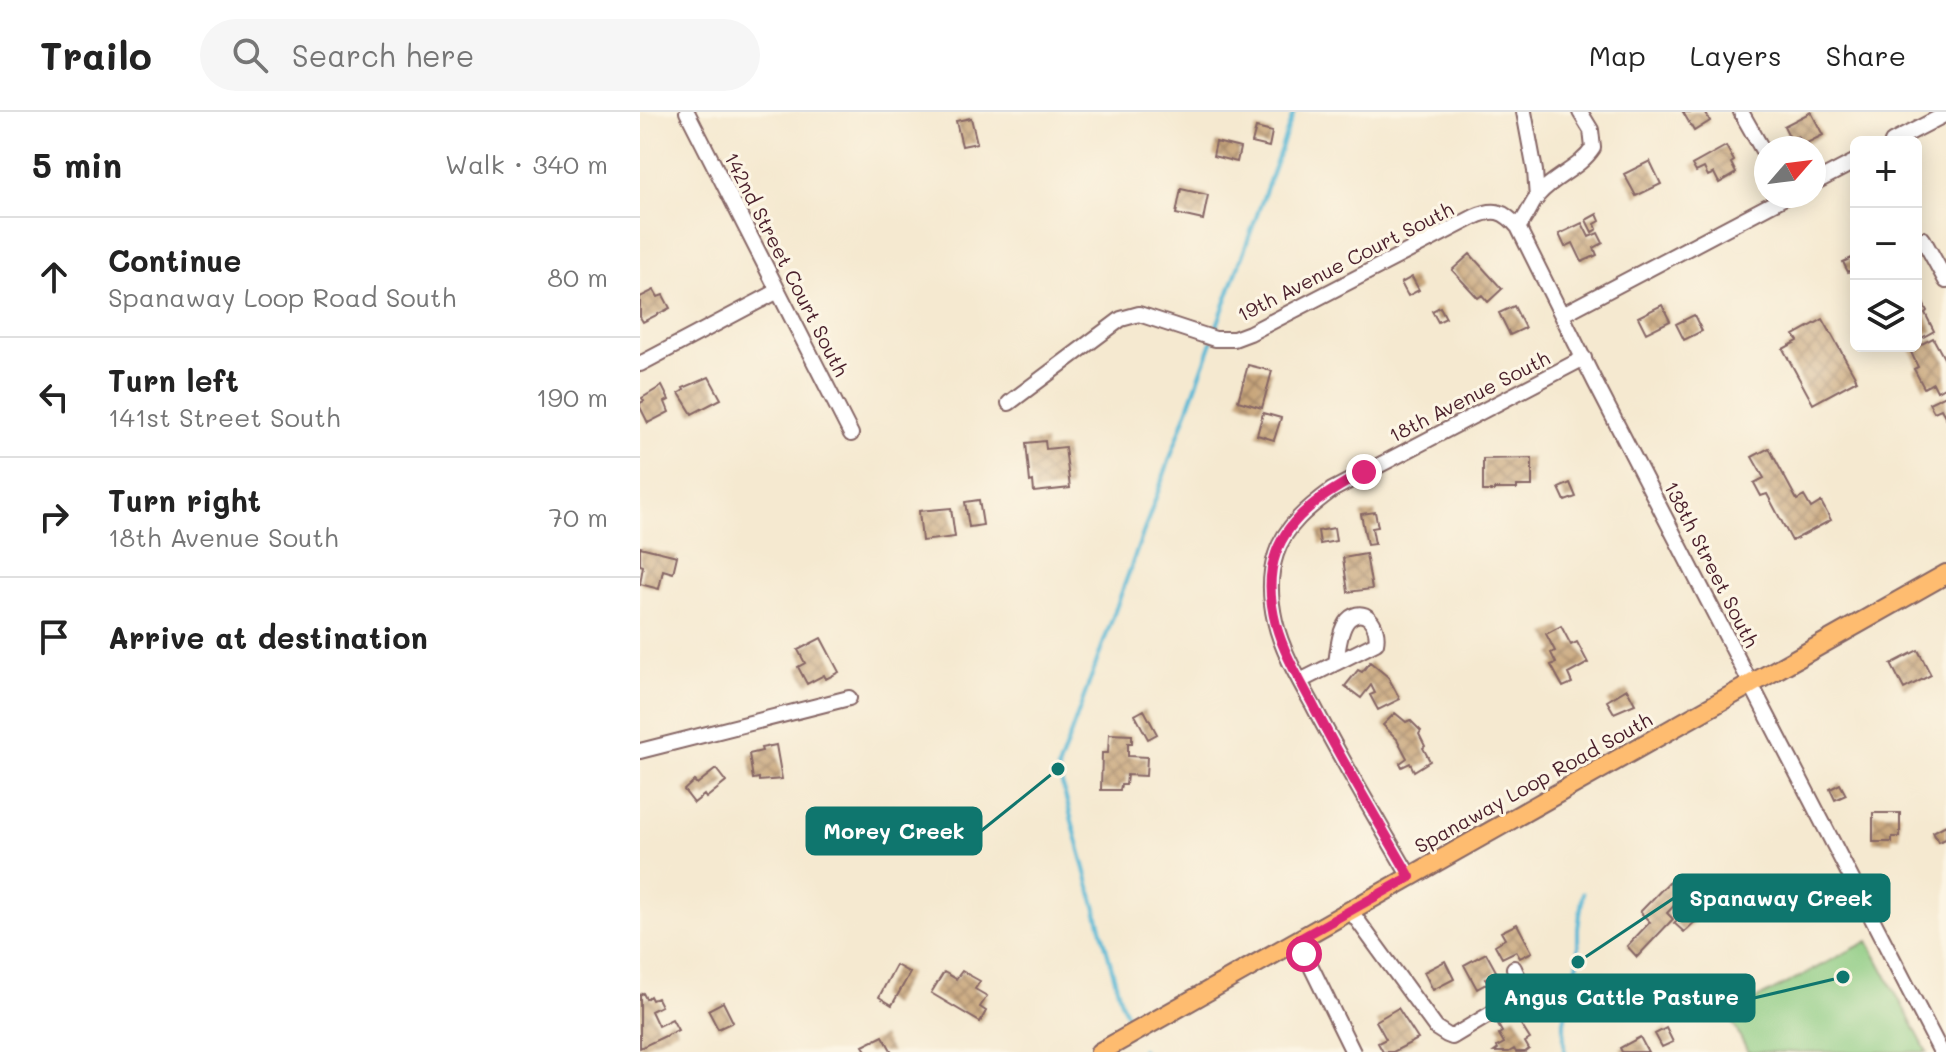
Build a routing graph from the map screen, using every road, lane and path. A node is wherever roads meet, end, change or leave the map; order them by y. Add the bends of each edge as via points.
1 (687, 112) edge
2 (1524, 112) edge
3 (1580, 112) edge
4 (1741, 112) edge
5 (1946, 114) edge
6 (1755, 136) edge
7 (1904, 136) edge
8 (1850, 164) edge
9 (1826, 177) edge
10 (1537, 198) junction
11 (1764, 208) edge
12 (1518, 227) junction
13 (1923, 239) dead end
14 (1946, 281) edge
15 (778, 291) junction
16 (1563, 314) junction
17 (1584, 358) junction
18 (640, 364) edge
19 (1009, 403) dead end
20 (851, 434) dead end
21 (1946, 574) edge
22 (1336, 663) dead end
23 (1300, 681) junction
24 (1752, 684) junction
25 (849, 698) dead end
26 (640, 751) edge
27 (1410, 877) junction
28 (1350, 910) junction
29 (1298, 940) junction
30 (1514, 968) dead end
31 (1100, 1052) edge
32 (1353, 1052) edge
33 (1941, 1052) edge

1 - 15 street, 142nd Street Court South
2 - 10 street
3 - 10 street via 1591,130 1593,148
4 - 6 street
5 - 7 street
8 - 9 street
10 - 12 street
11 - 16 street
12 - 16 street, 138th Street South
12 - 19 street, 19th Avenue Court South via 1502,212 1485,212 1234,339 1215,339 1139,314 1121,319
13 - 14 street
15 - 18 street
15 - 20 street, 142nd Street Court South
16 - 17 street, 138th Street South
17 - 23 street, 18th Avenue South via 1332,490 1294,523 1280,544 1271,577 1275,622
17 - 24 street, 138th Street South
21 - 24 main road, Spanaway Loop Road South
22 - 23 street
23 - 27 street
24 - 27 main road, Spanaway Loop Road South
24 - 33 street, 138th Street South
25 - 26 street
27 - 28 main road, Spanaway Loop Road South
28 - 29 main road, Spanaway Loop Road South
28 - 30 street via 1436,1028 1452,1037 1521,994
29 - 31 main road, Spanaway Loop Road South
29 - 32 street

